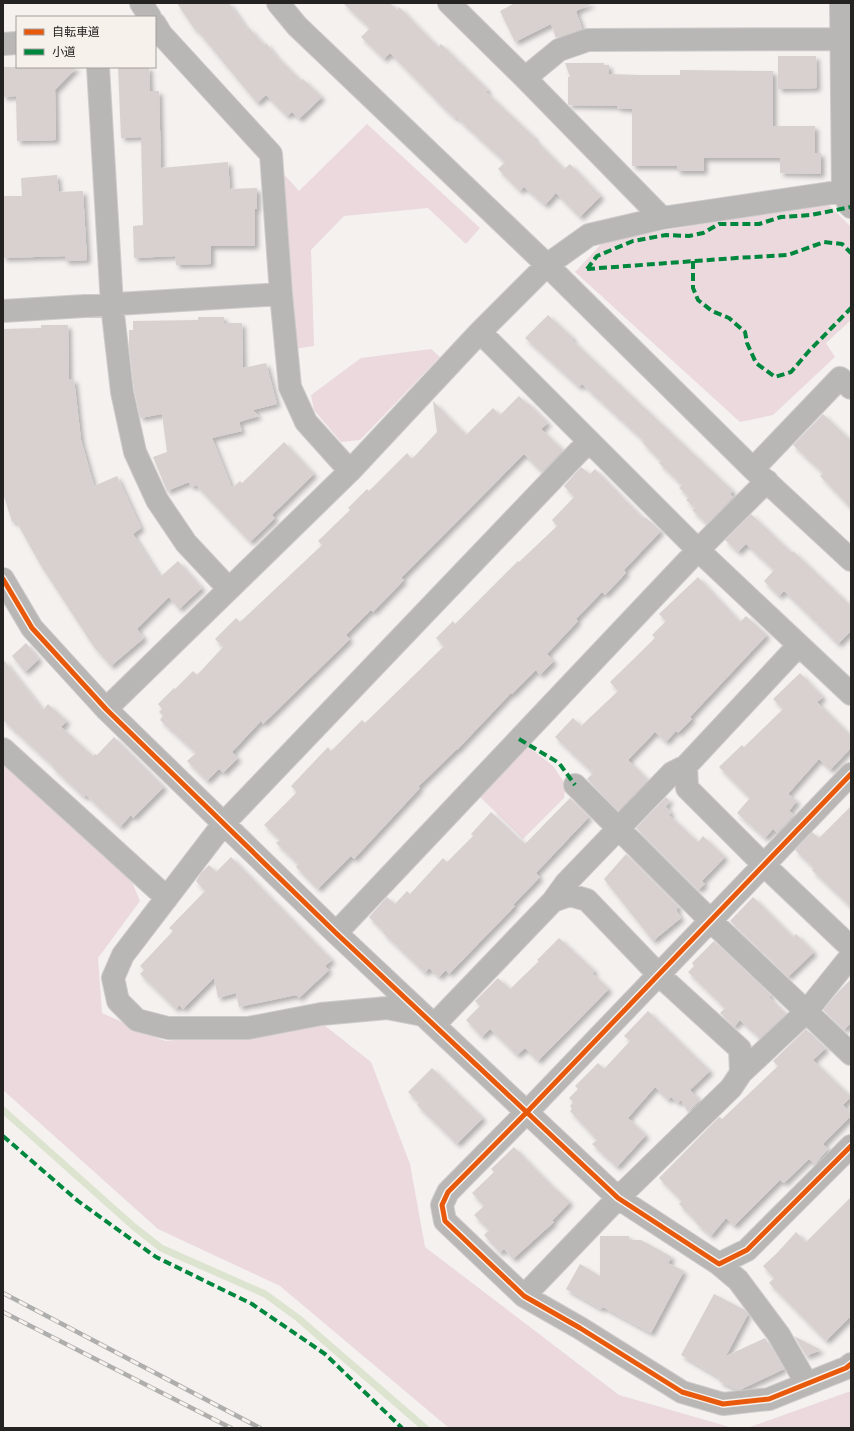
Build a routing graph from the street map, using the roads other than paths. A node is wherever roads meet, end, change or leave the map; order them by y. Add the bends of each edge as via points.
1 (141, 3) edge
2 (278, 3) edge
3 (448, 3) edge
4 (841, 3) edge
5 (148, 16) edge
6 (156, 29) edge
7 (841, 39) junction
8 (16, 43) edge
9 (3, 44) edge
10 (98, 68) edge
11 (525, 78) junction
12 (848, 196) edge
13 (662, 218) junction
14 (548, 265) junction
15 (281, 294) junction
16 (112, 304) junction
17 (3, 311) edge
18 (480, 332) junction
19 (851, 388) edge
20 (589, 441) junction
21 (350, 471) junction
22 (760, 475) junction
23 (698, 550) junction
24 (851, 560) edge
25 (3, 579) edge
26 (229, 589) junction
27 (799, 646) junction
28 (851, 694) edge
29 (106, 709) junction
30 (3, 749) edge
31 (686, 766) junction
32 (851, 774) edge
33 (575, 785) dead end
34 (224, 823) junction
35 (618, 828) junction
36 (764, 865) junction
37 (167, 898) junction
38 (554, 901) junction
39 (711, 921) junction
40 (336, 933) junction
41 (851, 944) edge
42 (851, 956) edge
43 (659, 975) junction
44 (806, 1012) junction
45 (428, 1020) junction
46 (851, 1054) edge
47 (741, 1073) junction
48 (526, 1113) junction
49 (851, 1146) edge
50 (618, 1198) junction
51 (719, 1264) junction
52 (524, 1296) junction
53 (851, 1364) edge
54 (807, 1384) junction

1 - 5 street
2 - 14 street via 297,26
3 - 11 street
4 - 7 street
6 - 15 street via 271,154
7 - 11 street via 588,40 559,50
7 - 12 street
8 - 9 street
10 - 16 street
11 - 13 street
12 - 13 street
13 - 14 street via 589,234
14 - 18 street
14 - 22 street
15 - 16 street
15 - 21 street via 290,387 306,422
16 - 17 street
16 - 26 street via 122,392 135,452 157,500 182,537
18 - 20 street
18 - 21 street
19 - 22 street via 840,378
20 - 23 street
20 - 34 street
21 - 26 street
22 - 23 street
22 - 24 street
23 - 27 street
23 - 40 street
25 - 29 street via 32,628
26 - 29 street
27 - 28 street
27 - 31 street
29 - 34 street
30 - 37 street
31 - 35 street via 672,773
31 - 36 street via 687,788
32 - 36 street
33 - 35 street
34 - 37 street
34 - 40 street
35 - 38 street via 566,883
35 - 39 street
36 - 39 street
36 - 41 street via 845,942
37 - 45 street via 123,955 113,978 118,1001 137,1020 168,1028 248,1028 321,1014 387,1008
38 - 43 street via 570,895 587,900
38 - 45 street
39 - 43 street
39 - 44 street
40 - 45 street
42 - 44 street
43 - 47 street via 740,1050
43 - 48 street
44 - 46 street
44 - 47 street
45 - 48 street
47 - 50 street via 731,1088
48 - 50 street
48 - 52 street via 448,1192 442,1205 445,1221
49 - 51 street via 747,1250
50 - 51 street
50 - 52 street
51 - 54 street via 738,1280 779,1335
52 - 54 street via 682,1392 723,1404 769,1400
53 - 54 street

